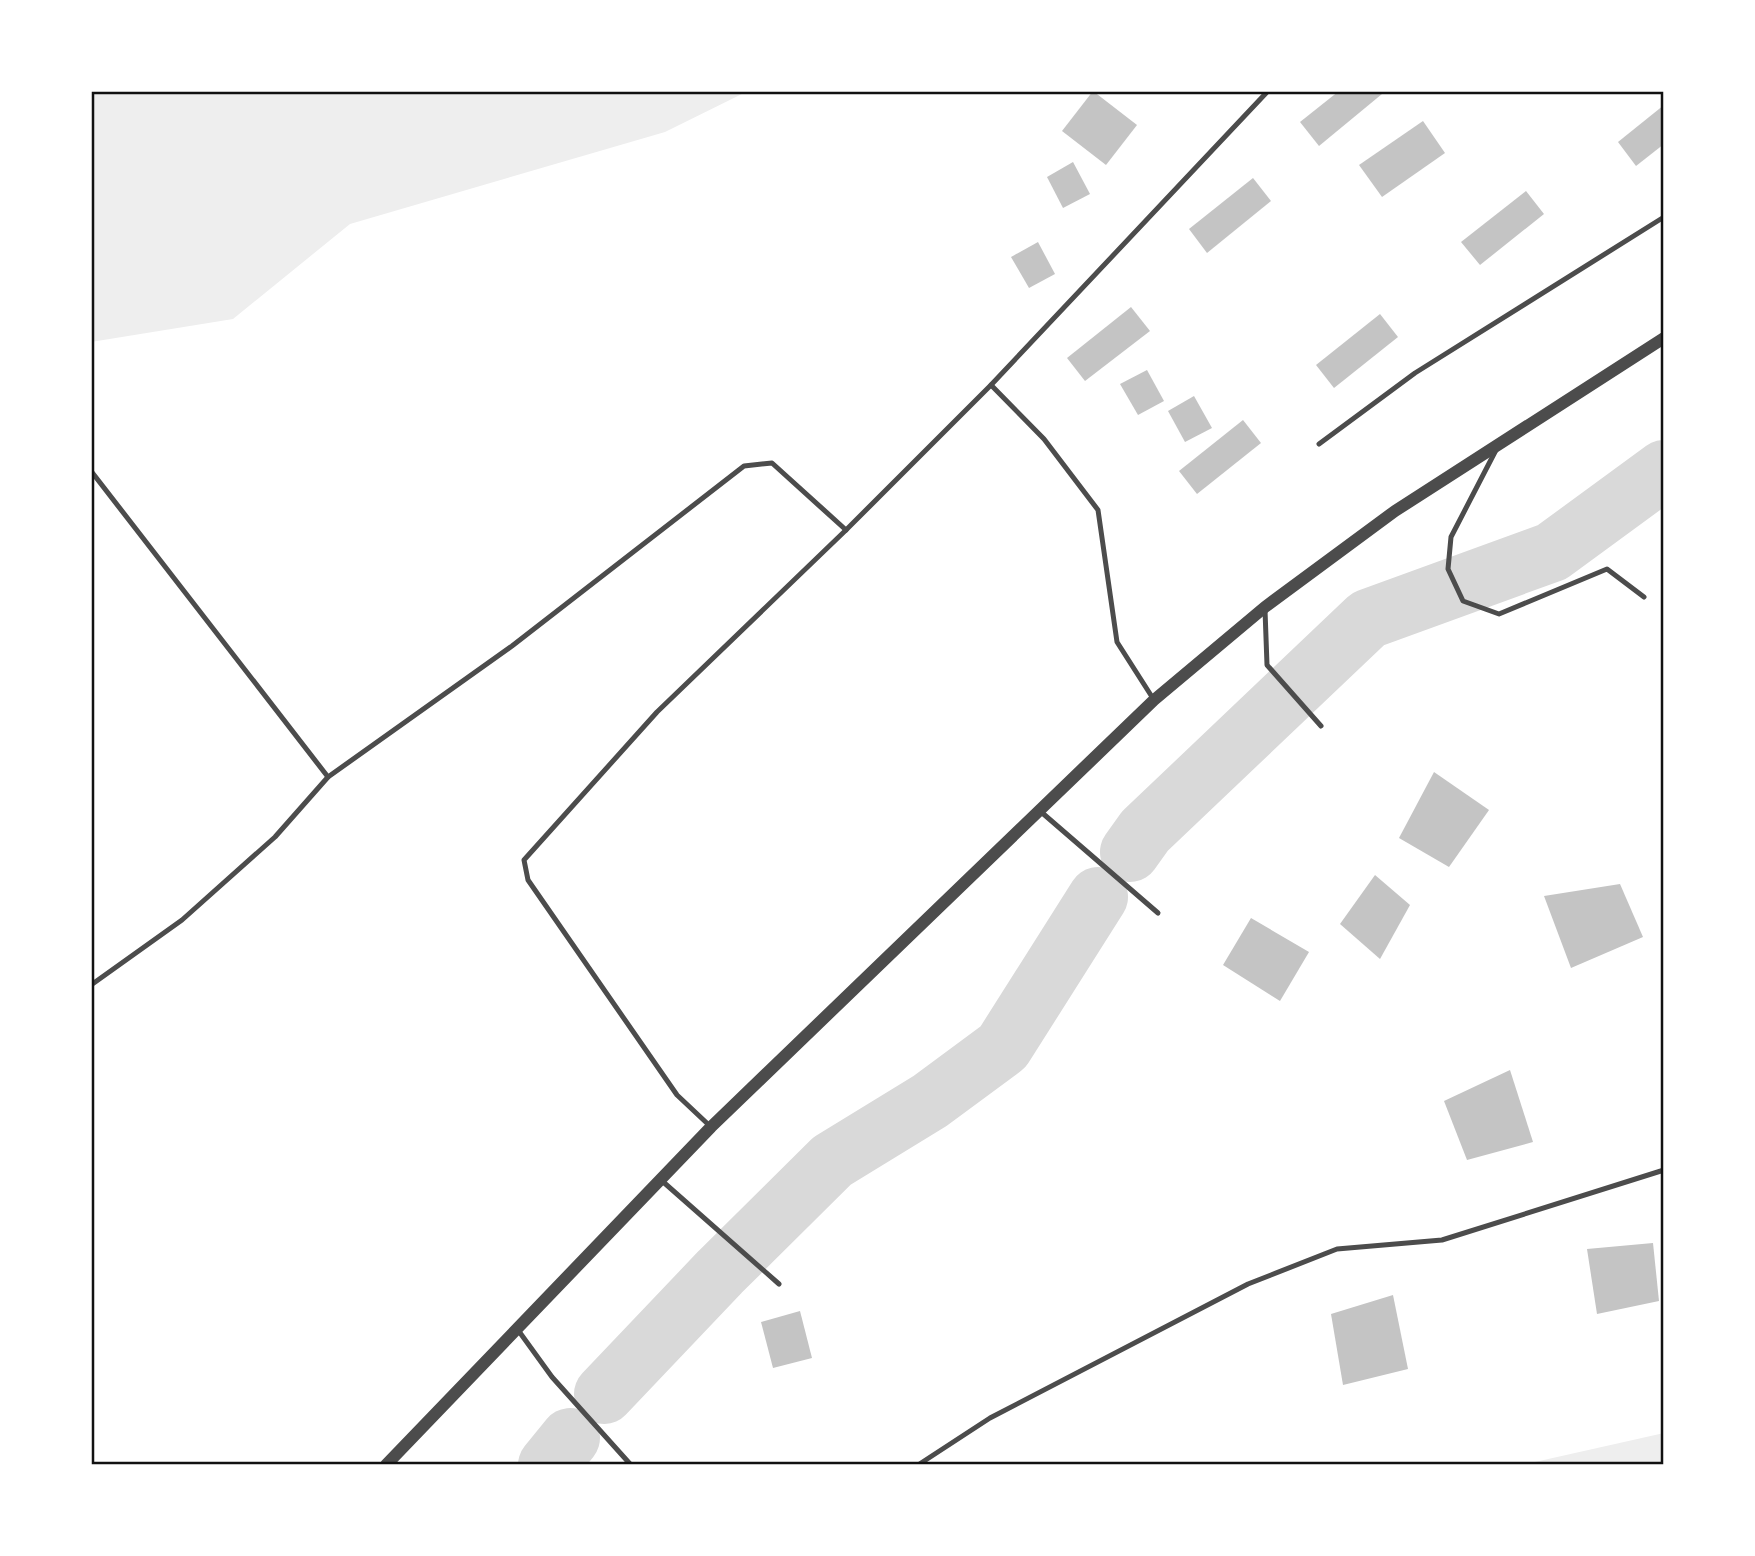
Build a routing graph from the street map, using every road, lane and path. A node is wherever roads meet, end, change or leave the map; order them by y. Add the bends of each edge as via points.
1 (1268, 91) edge
2 (1664, 217) edge
3 (1664, 338) edge
4 (991, 385) junction
5 (1320, 444) dead end
6 (1499, 444) junction
7 (91, 471) edge
8 (846, 530) junction
9 (1644, 597) dead end
10 (1265, 607) junction
11 (1154, 700) junction
12 (1321, 726) dead end
13 (328, 778) junction
14 (1038, 809) junction
15 (1158, 914) dead end
16 (91, 985) edge
17 (711, 1127) junction
18 (1664, 1170) edge
19 (661, 1180) junction
20 (779, 1284) dead end
21 (518, 1330) junction
22 (386, 1465) edge
23 (631, 1465) edge
24 (918, 1465) edge

1 - 4 lane
2 - 5 lane via 1415,373
3 - 6 street
4 - 8 lane
4 - 11 lane via 1044,439 1098,510 1118,642
6 - 9 lane via 1451,537 1448,569 1463,601 1499,614 1608,569
6 - 10 street via 1395,511
7 - 13 lane
8 - 13 lane via 772,463 744,466 512,646
8 - 17 lane via 657,712 524,860 528,880 677,1095
10 - 11 street
10 - 12 lane via 1267,666
11 - 14 street
13 - 16 lane via 275,837 182,920
14 - 15 lane
14 - 17 street
17 - 19 street
18 - 24 lane via 1442,1240 1337,1249 1260,1279 990,1418
19 - 20 lane
19 - 21 street
21 - 22 street
21 - 23 lane via 552,1377

